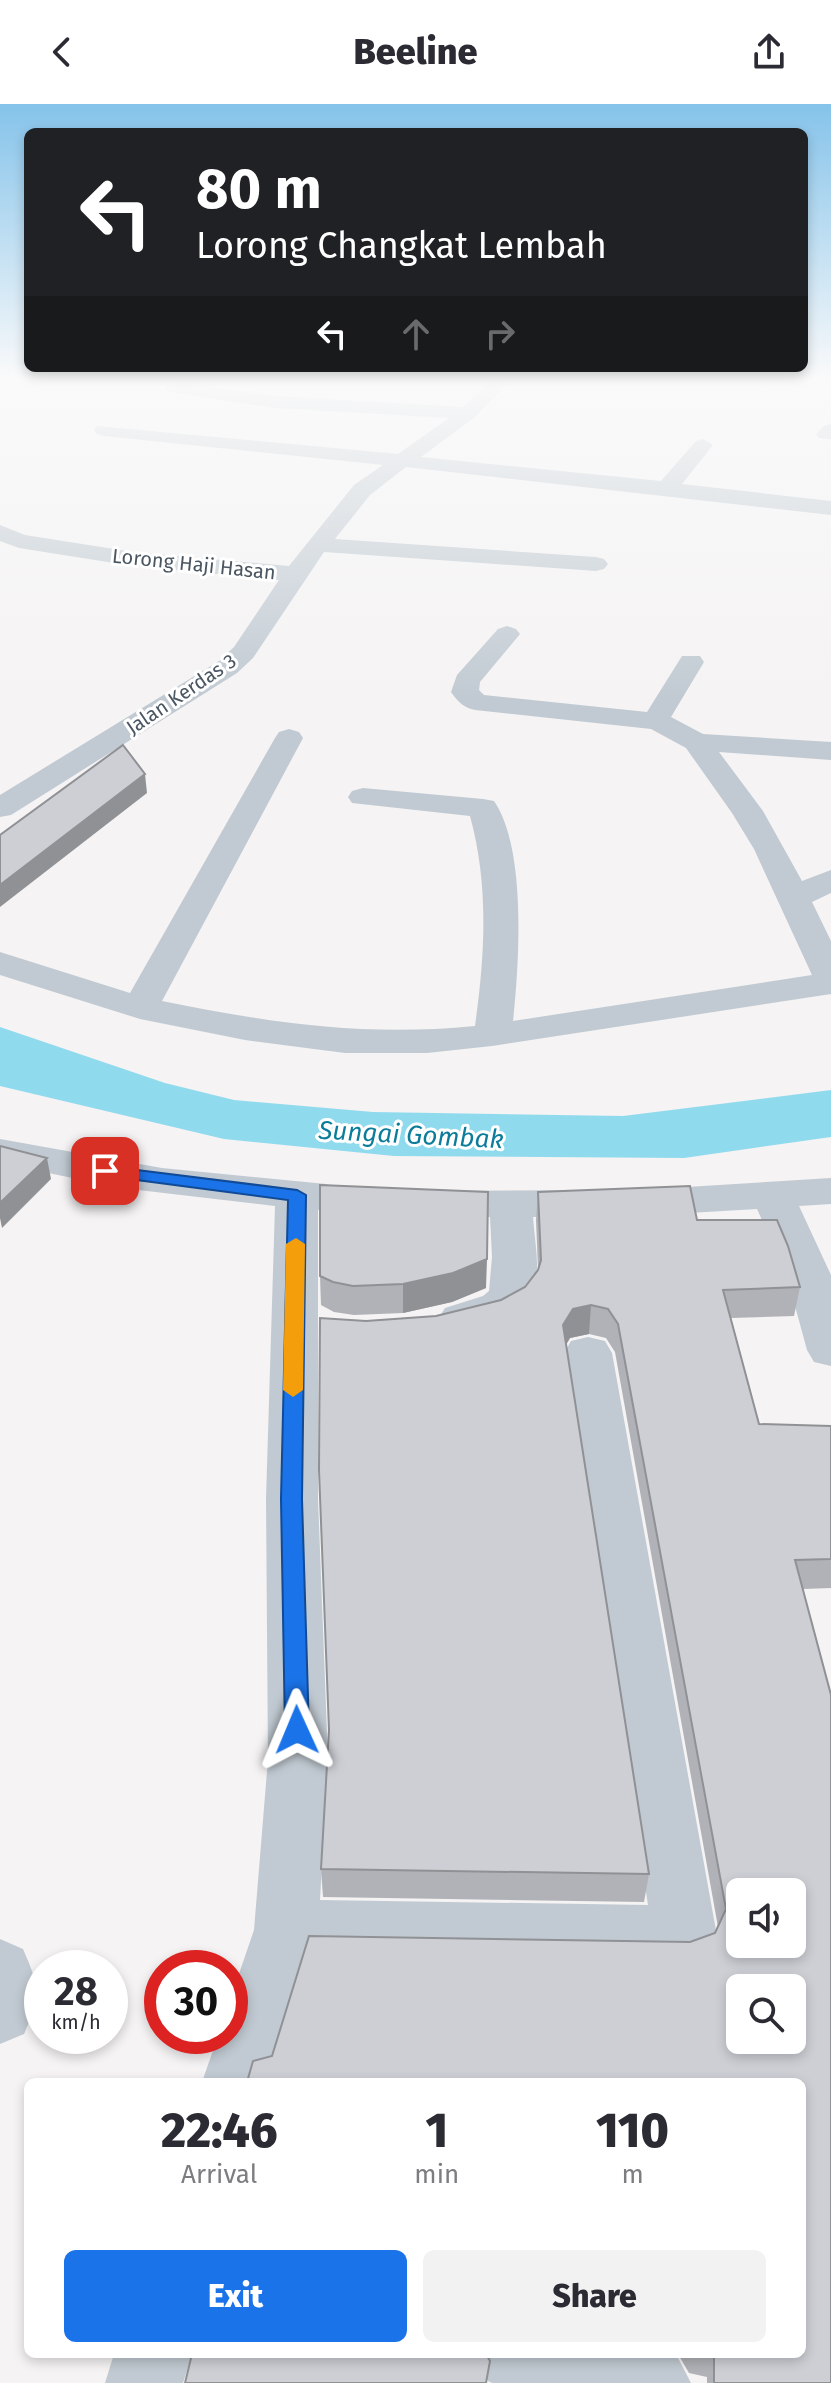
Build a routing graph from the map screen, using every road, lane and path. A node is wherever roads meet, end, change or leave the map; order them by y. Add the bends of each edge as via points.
1 (367, 486) edge
2 (521, 486) edge
3 (662, 486) edge
4 (668, 487) joint
5 (514, 493) dead end
6 (831, 508) edge
7 (0, 532) edge
8 (317, 545) junction
9 (596, 564) dead end
10 (295, 574) junction
11 (507, 634) dead end
12 (691, 662) dead end
13 (655, 721) junction
14 (289, 738) dead end
15 (696, 742) junction
16 (831, 751) edge
17 (476, 775) dead end
18 (0, 782) edge
19 (31, 788) junction
20 (363, 797) dead end
21 (0, 808) edge
22 (483, 808) junction
23 (831, 880) edge
24 (792, 899) junction
25 (0, 963) edge
26 (831, 980) edge
27 (140, 1008) junction
28 (492, 1035) junction
29 (0, 1151) edge
30 (831, 1191) edge
31 (772, 1194) junction
32 (297, 1195) junction
33 (511, 1204) junction
34 (422, 1327) edge
35 (831, 1350) edge
36 (588, 1353) dead end
37 (286, 1930) junction
38 (0, 1971) edge
39 (0, 2011) edge
40 (238, 2078) edge
41 (152, 2358) edge
42 (534, 2358) edge
43 (144, 2383) edge
44 (652, 2383) edge

1 - 8 street, Jalan Kerdas 3
2 - 5 street
3 - 4 street
4 - 6 street
7 - 10 street, Lorong Haji Hasan via 19,541 133,559
8 - 9 street
8 - 10 street, Jalan Kerdas 3
10 - 19 street, Jalan Kerdas 3 via 244,652 228,667
11 - 13 street via 467,681 465,692 475,702
12 - 13 street
13 - 15 street
14 - 27 street
15 - 16 street
15 - 24 street via 747,811
17 - 22 street
18 - 19 street
19 - 21 street, Jalan Kerdas 3
20 - 22 street
22 - 28 street via 493,836 501,919 501,971
23 - 24 street
24 - 26 street
25 - 27 street
26 - 28 street
27 - 28 street via 345,1042
29 - 32 street via 44,1162
30 - 31 street
31 - 33 street
31 - 35 street via 808,1273
32 - 33 street
32 - 37 street via 315,1321 292,1499 298,1759
33 - 34 street via 511,1297 499,1307
36 - 37 street via 685,1936
37 - 40 street
38 - 39 street via 5,2000
41 - 43 street
42 - 44 street

